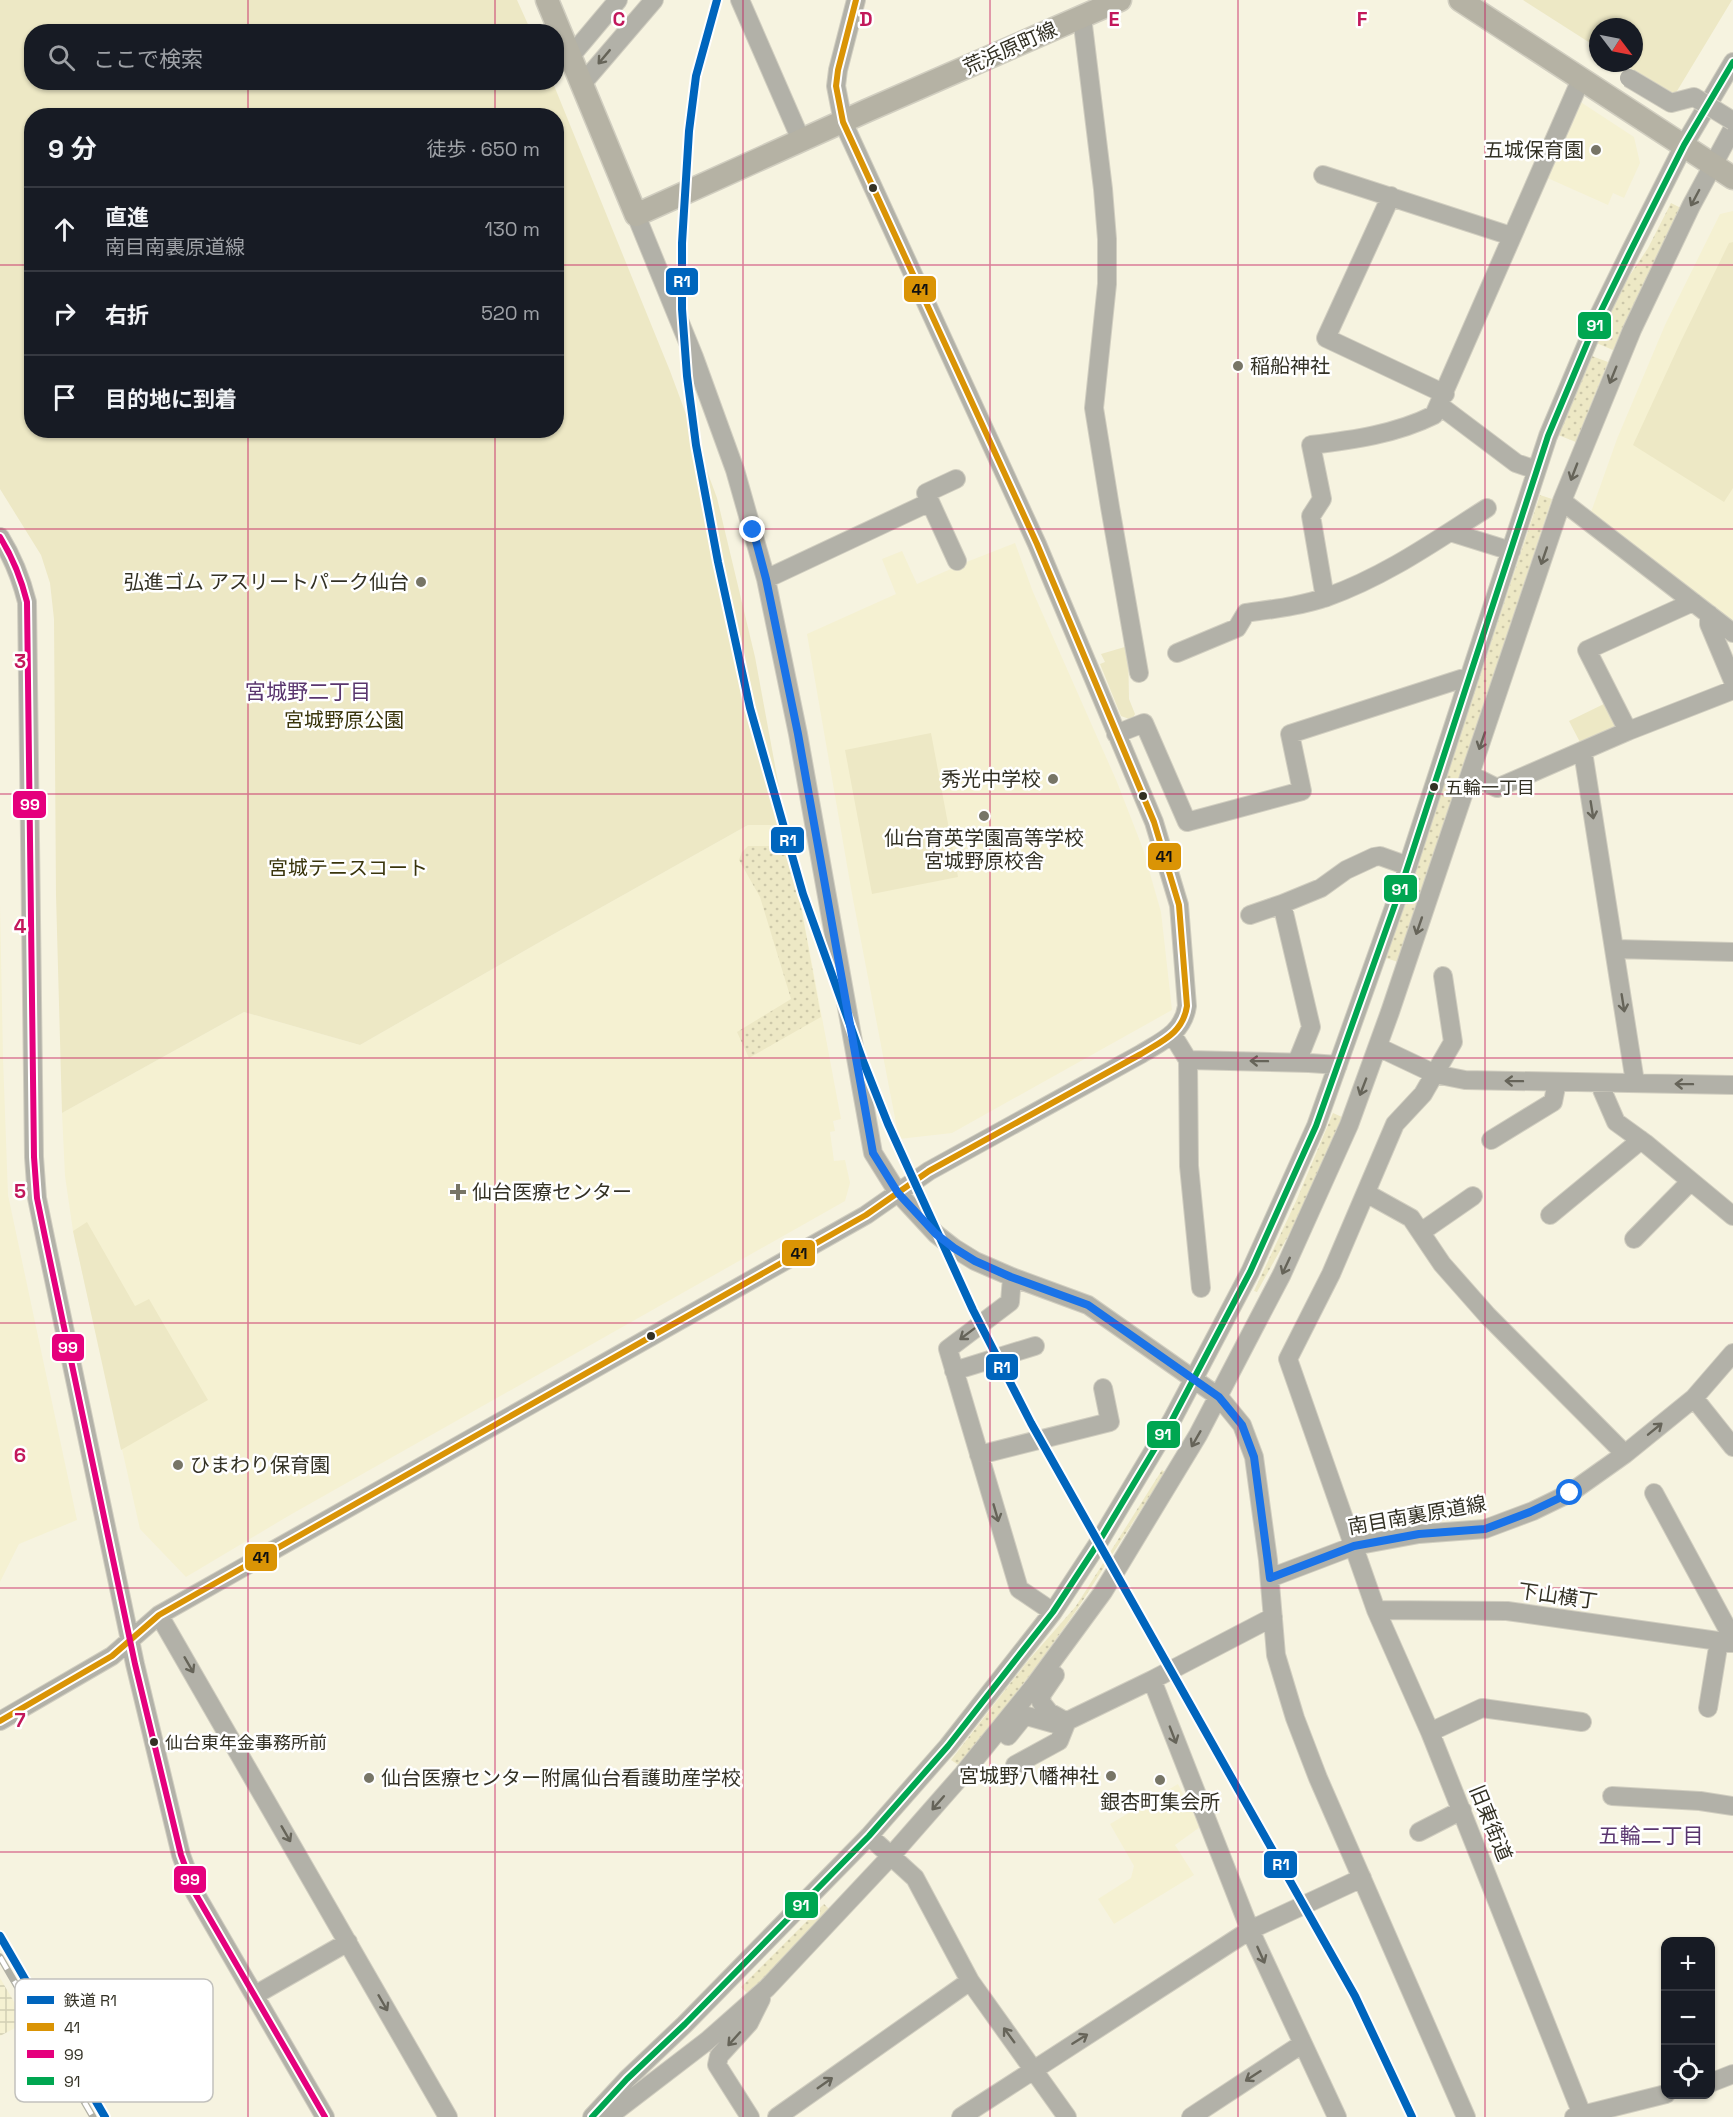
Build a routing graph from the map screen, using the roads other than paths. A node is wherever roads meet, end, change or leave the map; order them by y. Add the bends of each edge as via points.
1 (547, 0) edge
2 (618, 0) edge
3 (654, 0) edge
4 (740, 0) edge
5 (856, 0) edge
6 (1120, 0) edge
7 (1460, 0) edge
8 (1082, 17) junction
9 (557, 24) edge
10 (564, 42) edge
11 (570, 57) junction
12 (1733, 62) edge
13 (1629, 78) dead end
14 (1581, 79) junction
15 (582, 84) junction
16 (1733, 121) edge
17 (843, 122) junction
18 (1733, 128) edge
19 (801, 140) junction
20 (1684, 145) junction
21 (1713, 165) junction
22 (1323, 175) dead end
23 (1733, 178) edge
24 (1391, 196) junction
25 (636, 215) junction
26 (1511, 236) junction
27 (1442, 400) junction
28 (1536, 470) junction
29 (956, 479) dead end
30 (1562, 501) junction
31 (930, 502) junction
32 (1487, 508) dead end
33 (1450, 532) junction
34 (0, 537) edge
35 (1511, 550) junction
36 (957, 561) dead end
37 (766, 579) junction
38 (1325, 598) junction
39 (1693, 602) junction
40 (1709, 614) junction
41 (1733, 633) edge
42 (1177, 653) dead end
43 (1139, 673) dead end
44 (1470, 676) junction
45 (1733, 681) edge
46 (1733, 690) edge
47 (1628, 731) junction
48 (1116, 734) junction
49 (1583, 752) junction
50 (1471, 775) junction
51 (1408, 866) junction
52 (1282, 904) junction
53 (1250, 915) dead end
54 (1615, 949) junction
55 (1733, 952) edge
56 (1443, 976) dead end
57 (1172, 1034) junction
58 (1378, 1047) junction
59 (1188, 1060) junction
60 (1297, 1062) junction
61 (1338, 1065) junction
62 (1435, 1074) junction
63 (1557, 1082) junction
64 (1635, 1082) junction
65 (1599, 1083) junction
66 (1733, 1085) edge
67 (1491, 1140) dead end
68 (1641, 1140) junction
69 (1690, 1182) junction
70 (898, 1193) junction
71 (1366, 1193) junction
72 (1473, 1196) dead end
73 (1550, 1215) dead end
74 (1733, 1216) edge
75 (1421, 1232) junction
76 (1634, 1239) dead end
77 (1011, 1277) junction
78 (1201, 1288) dead end
79 (1035, 1346) dead end
80 (1733, 1353) edge
81 (954, 1371) junction
82 (1194, 1380) junction
83 (1103, 1388) dead end
84 (1219, 1397) junction
85 (1694, 1398) junction
86 (1733, 1447) edge
87 (1625, 1454) junction
88 (979, 1455) junction
89 (1654, 1493) dead end
90 (1354, 1546) junction
91 (1270, 1578) junction
92 (1103, 1592) junction
93 (1376, 1610) junction
94 (1053, 1612) junction
95 (159, 1615) junction
96 (1273, 1617) junction
97 (130, 1639) junction
98 (1728, 1641) edge
99 (1152, 1680) junction
100 (1708, 1708) dead end
101 (0, 1721) edge
102 (1067, 1721) junction
103 (1582, 1722) dead end
104 (1430, 1732) junction
105 (1016, 1765) dead end
106 (963, 1774) junction
107 (1612, 1796) dead end
108 (1733, 1806) edge
109 (1462, 1810) junction
110 (1419, 1832) dead end
111 (869, 1836) junction
112 (891, 1856) junction
113 (1362, 1878) junction
114 (1250, 1930) junction
115 (348, 1942) junction
116 (970, 1981) junction
117 (766, 1990) junction
118 (255, 1995) junction
119 (1302, 2044) junction
120 (1033, 2069) junction
121 (1733, 2074) edge
122 (1715, 2082) edge
123 (1661, 2095) edge
124 (1580, 2116) edge
125 (325, 2117) edge
126 (448, 2117) edge
127 (592, 2117) edge
128 (608, 2117) edge
129 (750, 2117) edge
130 (777, 2117) edge
131 (961, 2117) edge
132 (1067, 2117) edge
133 (1191, 2117) edge
134 (1337, 2117) edge
135 (1466, 2117) edge

1 - 9 main road
2 - 11 street
3 -> 15 street
4 - 19 street
5 - 17 street via 836,86
6 - 8 main road, 荒浜原町線
7 - 14 main road
8 - 17 main road, 荒浜原町線
8 - 43 street via 1107,239 1107,284 1094,408
10 - 11 main road
11 - 15 main road
12 - 20 street
13 - 16 street, bridge via 1671,103 1694,98
14 - 20 main road
14 - 26 street
15 - 25 main road
17 - 19 main road, 荒浜原町線
17 - 48 street via 1037,544
18 - 21 street
19 - 25 main road, 荒浜原町線
20 - 21 main road
20 - 28 street via 1599,315
21 - 23 main road
21 -> 30 street via 1632,330
22 - 24 street
24 - 26 street
24 - 27 street via 1326,338
25 - 37 street via 735,470
26 - 27 street
27 - 28 street via 1516,463
27 - 38 street via 1434,415 1416,424 1352,440 1311,445 1322,499 1311,516
28 - 35 street
29 - 31 street via 926,493
30 - 39 street
30 -> 50 street
31 - 36 street
31 - 37 street
32 - 33 street
33 - 35 street
33 - 38 street via 1384,573
34 - 97 street via 11,555 27,602 33,1157 37,1198
35 - 44 street
37 - 70 street via 798,734 873,1153
38 - 42 street via 1246,613 1237,628
39 - 40 street
39 - 47 street via 1587,650
40 - 41 street
40 - 45 street via 1709,624
44 - 48 street via 1290,734 1302,791 1187,822 1144,723
44 - 51 street
46 - 47 street
47 - 49 street
48 - 57 street via 1154,822 1179,904 1187,1006 1186,1018
49 - 50 street via 1497,788
49 -> 54 street
50 -> 58 street
51 - 52 street via 1374,857 1321,888
51 - 61 street
52 - 53 street
52 - 60 street via 1311,1027
54 - 55 street
54 -> 64 street
56 - 62 street, 旧東街道 via 1453,1042
57 - 59 street
57 - 70 street via 929,1171
58 - 62 street
58 -> 84 street via 1318,1196
60 -> 59 street
59 - 78 street via 1189,1166
60 - 61 street
61 - 82 street via 1285,1196
63 -> 62 street via 1465,1080
62 - 71 street, 旧東街道 via 1423,1094 1395,1124
63 - 65 street
63 - 67 street via 1553,1102
64 - 65 street
66 -> 64 street
65 - 68 street via 1616,1122
68 - 69 street
68 - 73 street
69 - 74 street
69 - 76 street
70 - 77 street via 954,1248
70 - 95 street via 866,1215
71 - 75 street via 1411,1218
71 - 90 street, 旧東街道 via 1288,1359
72 - 75 street
75 - 87 street via 1442,1264 1487,1315
77 -> 81 street via 1010,1302 948,1349
77 - 82 street via 1088,1305
79 - 81 street
80 - 85 street, 南目南裏原道線
81 - 88 street
82 - 84 street
82 - 94 street via 1136,1482
83 - 88 street via 1110,1422
84 - 91 street via 1242,1425 1254,1457
84 -> 92 street
85 - 86 street
87 -> 85 street, 南目南裏原道線
87 - 90 street, 南目南裏原道線 via 1570,1493 1485,1529 1419,1534
88 -> 94 street via 1019,1589
89 - 98 street
90 - 91 street, 南目南裏原道線
90 - 93 street, 旧東街道
91 - 96 street
92 - 102 street via 1080,1642 1042,1694 1043,1706
92 - 106 street
93 - 98 street, 下山横丁 via 1507,1611
93 - 104 street, 旧東街道
94 - 111 street via 948,1746
95 - 97 street
95 -> 115 street
96 - 99 street
96 - 113 street via 1276,1655 1295,1718
97 - 101 street via 112,1656
97 - 118 street via 181,1855 195,1893
98 - 100 street
99 - 102 street
99 -> 114 street
102 - 105 street via 1059,1741
102 - 106 street via 1059,1725 1027,1716 995,1754
103 - 104 street via 1482,1708
104 - 109 street, 旧東街道
106 -> 112 street
107 - 108 street
109 - 110 street
109 - 124 street, 旧東街道
111 - 112 street
111 - 127 street
112 - 116 street via 915,1878
112 - 117 street
113 - 114 street
113 - 135 street
114 -> 119 street
120 -> 114 street
115 - 118 street
115 -> 126 street
120 -> 116 street
130 -> 116 street
117 - 128 street
117 -> 129 street via 749,2023 719,2056 717,2065
118 - 125 street
119 -> 133 street
119 - 134 street
120 - 131 street
120 - 132 street
121 - 122 street
123 - 124 street

